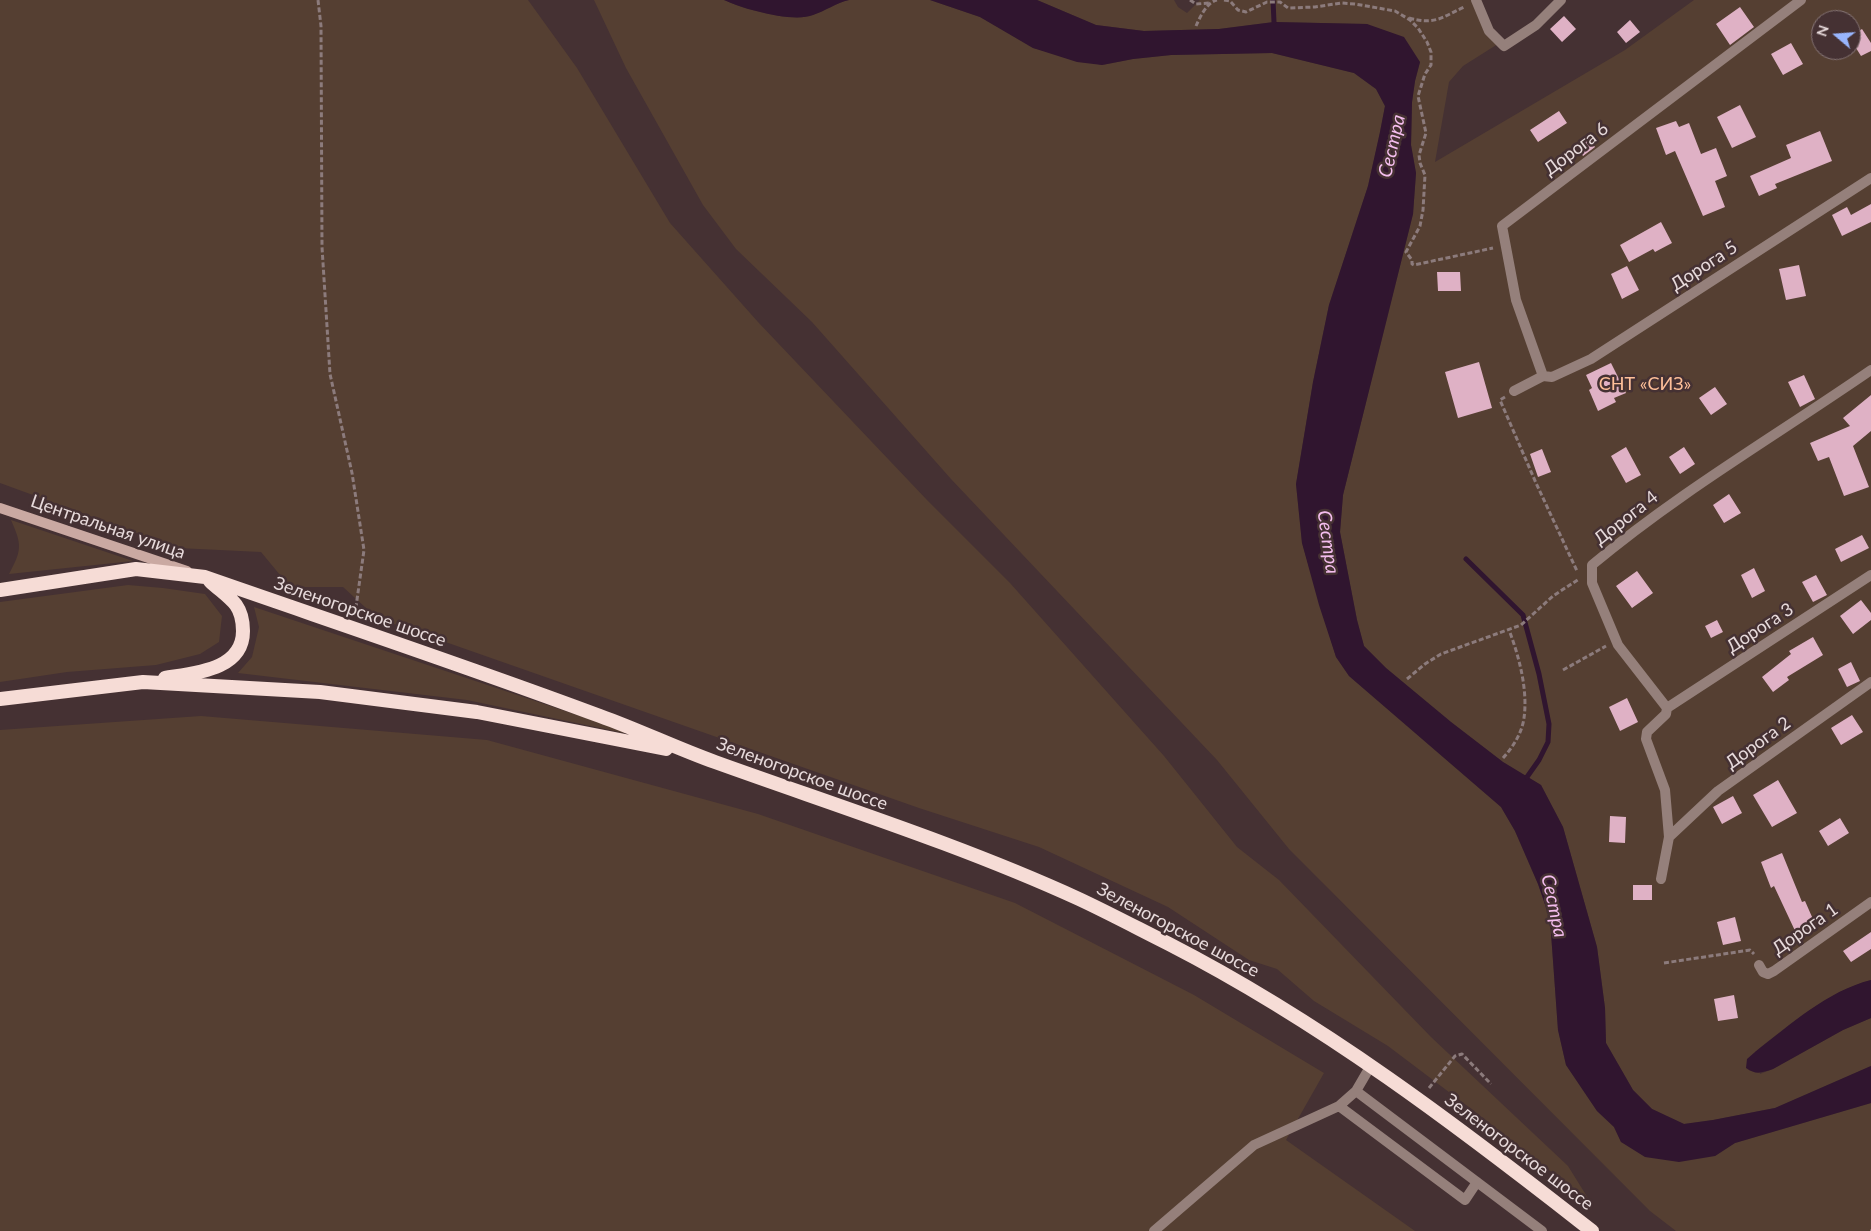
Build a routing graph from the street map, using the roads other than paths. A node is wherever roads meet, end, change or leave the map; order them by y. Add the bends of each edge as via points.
1 (1561, 0) edge
2 (1801, 0) edge
3 (1473, 2) edge
4 (1871, 178) edge
5 (1871, 370) edge
6 (1548, 377) junction
7 (1514, 391) dead end
8 (0, 508) edge
9 (1871, 575) edge
10 (205, 577) junction
11 (0, 590) edge
12 (143, 682) junction
13 (1871, 682) edge
14 (0, 699) edge
15 (1667, 708) junction
16 (697, 755) junction
17 (1669, 837) junction
18 (1661, 879) dead end
19 (1871, 902) edge
20 (1760, 965) road end
21 (1370, 1067) junction
22 (1356, 1091) junction
23 (1339, 1106) junction
24 (1477, 1182) junction
25 (1154, 1231) edge
26 (1542, 1231) edge
27 (1592, 1231) edge

1 - 3 street via 1536,26 1504,46 1489,31
2 - 6 street, Дорога 6 via 1502,226 1516,300
4 - 6 street, Дорога 5 via 1592,359
5 - 15 street, Дорога 4 via 1690,490 1592,565 1592,583 1618,645
6 - 7 street, Дорога 5
8 - 10 main road, Центральная улица
9 - 15 street, Дорога 3
10 - 11 highway, Зеленогорское шоссе via 136,569
10 - 12 highway via 236,606 243,623 243,640 234,658 210,670
10 - 16 highway, Зеленогорское шоссе via 602,717
12 - 14 highway, Зеленогорское шоссе
12 - 16 highway, Зеленогорское шоссе via 320,692 477,712
13 - 17 street, Дорога 2 via 1718,791
15 - 17 street via 1666,714 1647,732 1646,739 1665,790
16 - 21 highway, Зеленогорское шоссе via 976,856 1079,899 1248,987
17 - 18 street
19 - 20 street, Дорога 1 via 1774,971 1763,972
21 - 22 street
21 - 27 highway, Зеленогорское шоссе via 1504,1162
22 - 23 street
22 - 24 street
23 - 24 street via 1465,1200
23 - 25 street via 1254,1145
24 - 26 street

